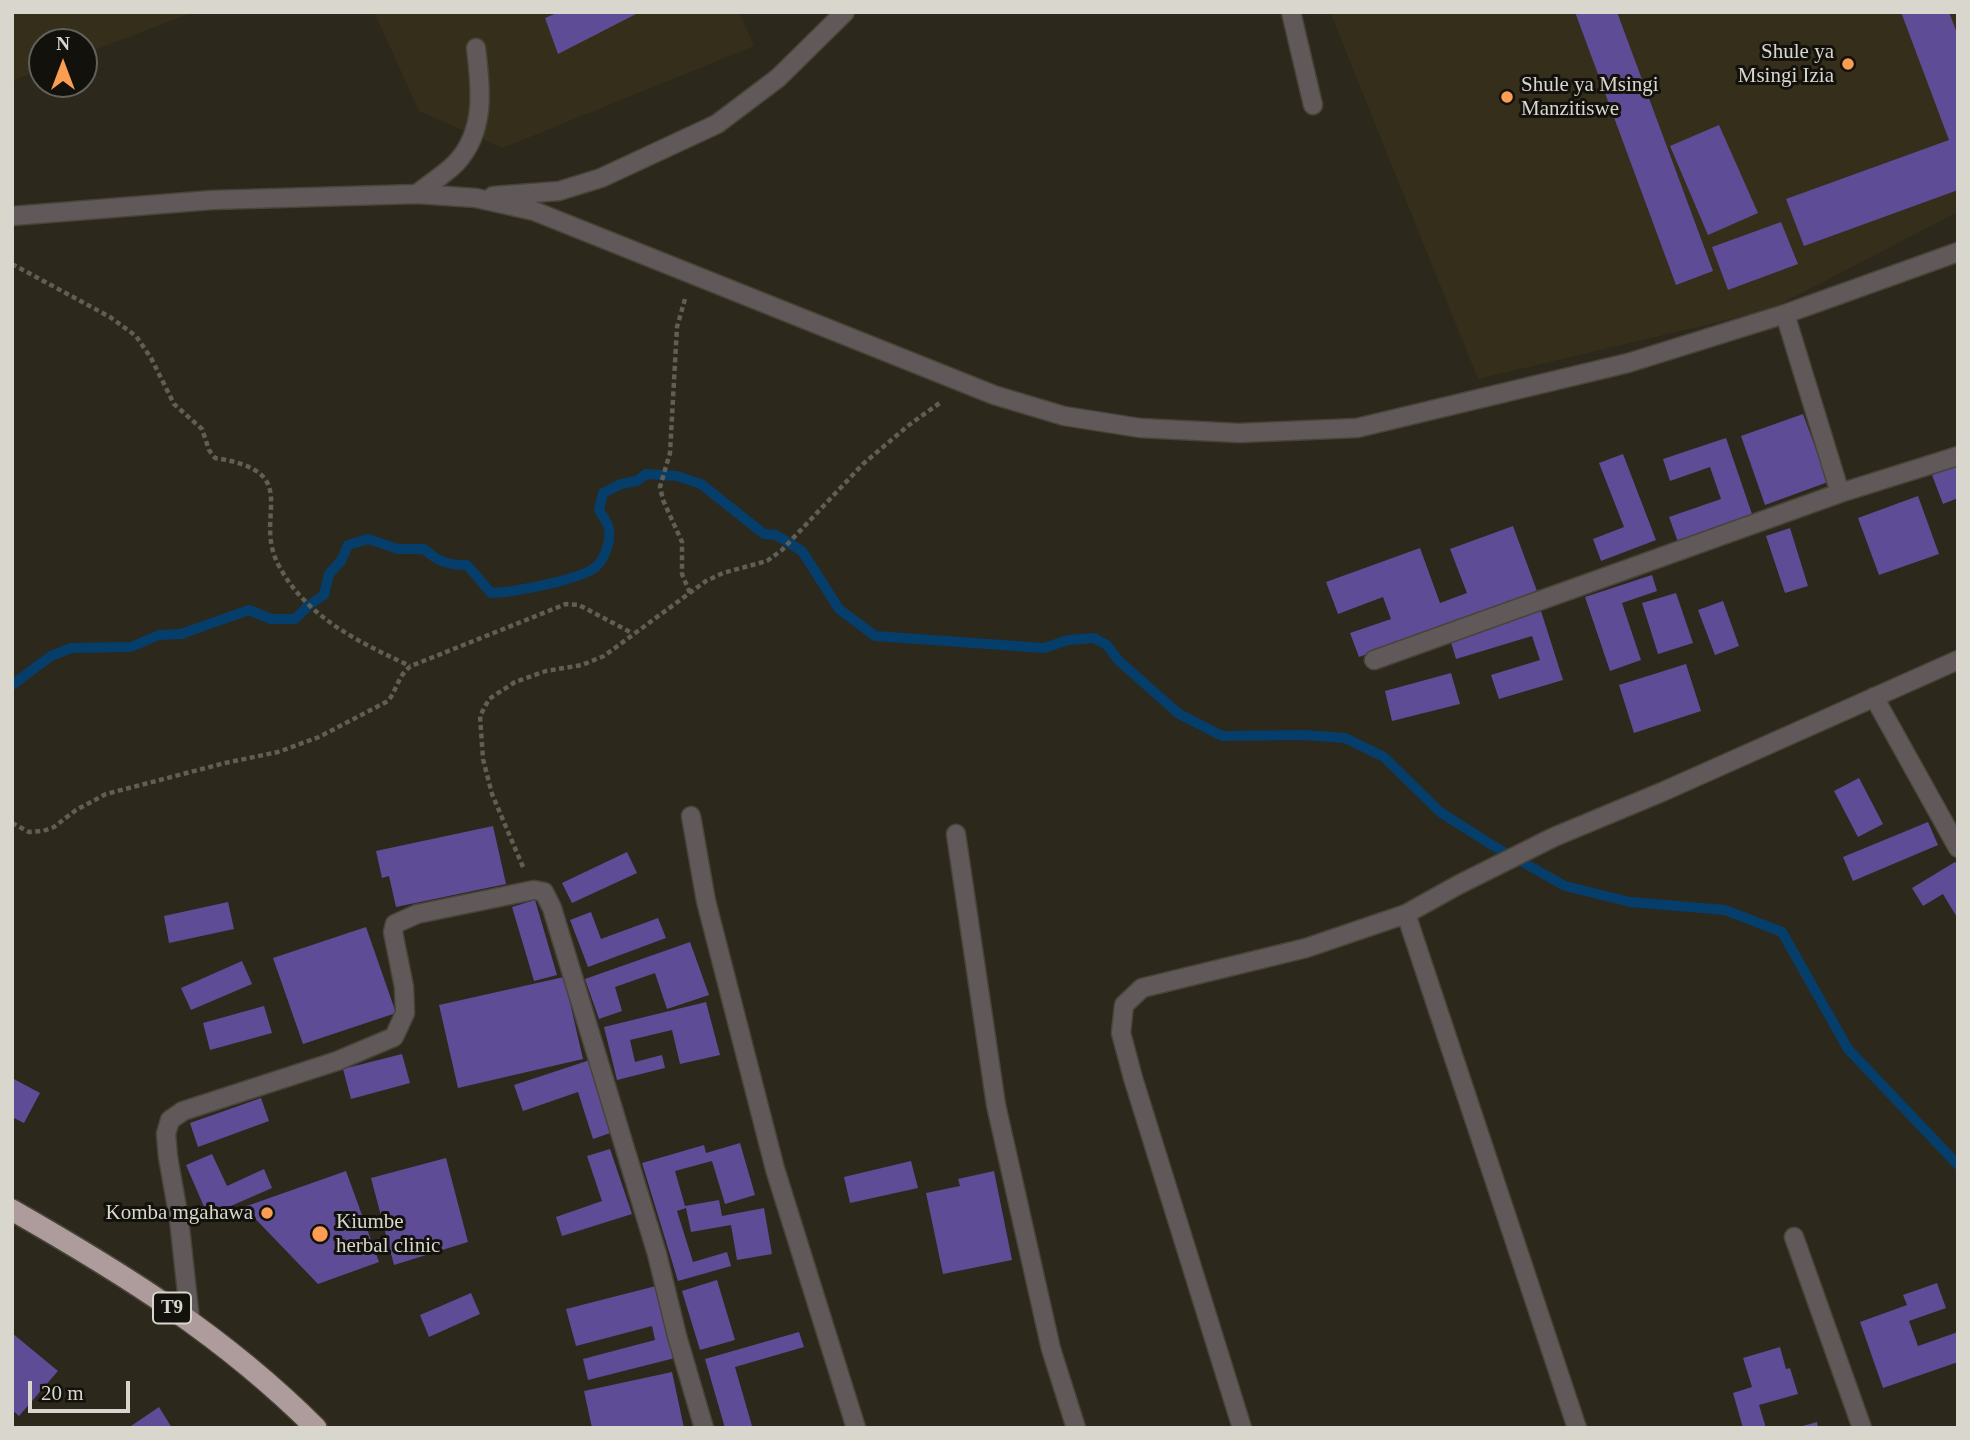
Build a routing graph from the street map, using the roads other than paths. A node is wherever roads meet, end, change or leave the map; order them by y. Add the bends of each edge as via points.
1 (845, 12) edge
2 (1292, 12) edge
3 (476, 48) dead end
4 (1313, 105) dead end
5 (417, 194) junction
6 (476, 198) junction
7 (12, 216) edge
8 (1958, 252) edge
9 (1785, 314) junction
10 (1958, 456) edge
11 (1840, 493) junction
12 (1374, 660) dead end
13 (1958, 660) edge
14 (1874, 697) junction
15 (691, 816) dead end
16 (956, 834) dead end
17 (1958, 848) edge
18 (1406, 914) junction
19 (12, 1210) edge
20 (1794, 1237) dead end
21 (190, 1320) junction
22 (316, 1428) edge
23 (704, 1428) edge
24 (856, 1428) edge
25 (1076, 1428) edge
26 (1242, 1428) edge
27 (1577, 1428) edge
28 (1862, 1428) edge

1 - 6 street via 778,78 717,124 601,178 559,191
2 - 4 street
3 - 5 street via 481,87 476,134 456,163
5 - 6 street
5 - 7 street via 212,200
6 - 9 street via 534,211 966,384 1064,416 1140,428 1239,433 1357,428 1628,363
8 - 9 street
9 - 11 street
10 - 11 street
11 - 12 street
13 - 14 street
14 - 17 street
14 - 18 street via 1554,837
15 - 24 street via 706,901 775,1169
16 - 25 street via 996,1105 1048,1336
18 - 26 street via 1306,948 1142,988 1124,1005 1121,1033 1133,1078
18 - 27 street
19 - 21 highway, T9 via 112,1267
20 - 28 street
21 - 22 highway, T9
21 - 23 street via 168,1157 170,1120 183,1111 337,1061 394,1037 405,1013 395,924 417,914 534,890 544,892 657,1254

